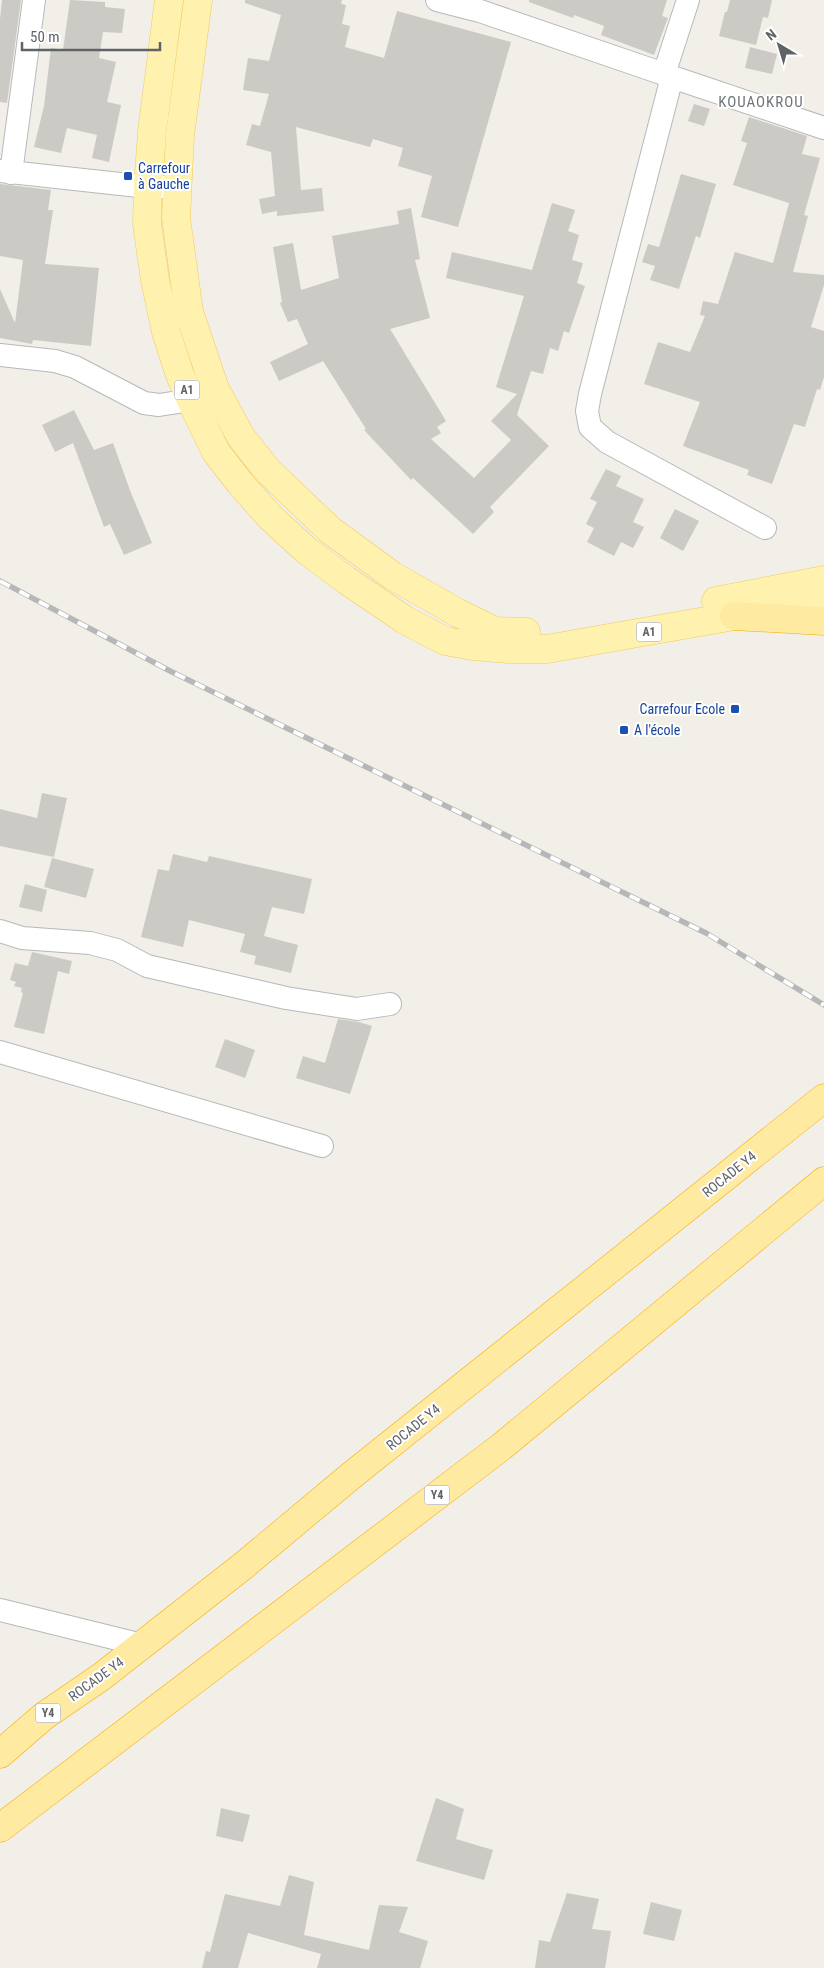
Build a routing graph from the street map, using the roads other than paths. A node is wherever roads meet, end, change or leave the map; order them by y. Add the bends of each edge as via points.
1 (34, 0) edge
2 (169, 0) edge
3 (198, 0) edge
4 (437, 0) edge
5 (688, 0) edge
6 (482, 6) edge
7 (668, 76) junction
8 (824, 128) edge
9 (6, 172) edge
10 (178, 187) junction
11 (148, 188) junction
12 (0, 355) edge
13 (191, 400) junction
14 (765, 528) dead end
15 (824, 580) edge
16 (824, 604) edge
17 (734, 616) junction
18 (824, 621) edge
19 (0, 931) edge
20 (390, 1004) dead end
21 (0, 1052) edge
22 (824, 1098) edge
23 (322, 1146) dead end
24 (824, 1181) edge
25 (0, 1610) edge
26 (142, 1645) junction
27 (0, 1754) edge
28 (0, 1828) edge

1 - 9 street
2 - 11 main road, A1
3 - 10 main road, A1 via 180,135
4 - 6 street
5 - 7 street
6 - 7 street
7 - 8 street
7 - 14 street via 590,394 587,411 590,428 607,442
9 - 11 street
10 - 11 street
10 - 15 main road, A1 via 176,218 189,312 215,389 241,437 268,472 330,530 394,576 458,614 496,631 539,632 578,628
11 - 13 main road, A1 via 147,224 155,280 166,332
12 - 13 street via 55,361 144,403 160,405
13 - 17 main road, A1 via 216,452 270,517 346,580 405,620 445,641 509,649 547,649
16 - 17 main road, A1
17 - 18 highway
19 - 20 street via 22,938 90,943 117,950 147,966 286,998 358,1009
21 - 23 street
22 - 26 highway, ROCADE Y4 / Y4
24 - 28 highway, Y4 via 500,1447
25 - 26 street
26 - 27 highway, ROCADE Y4 / Y4 via 44,1716

